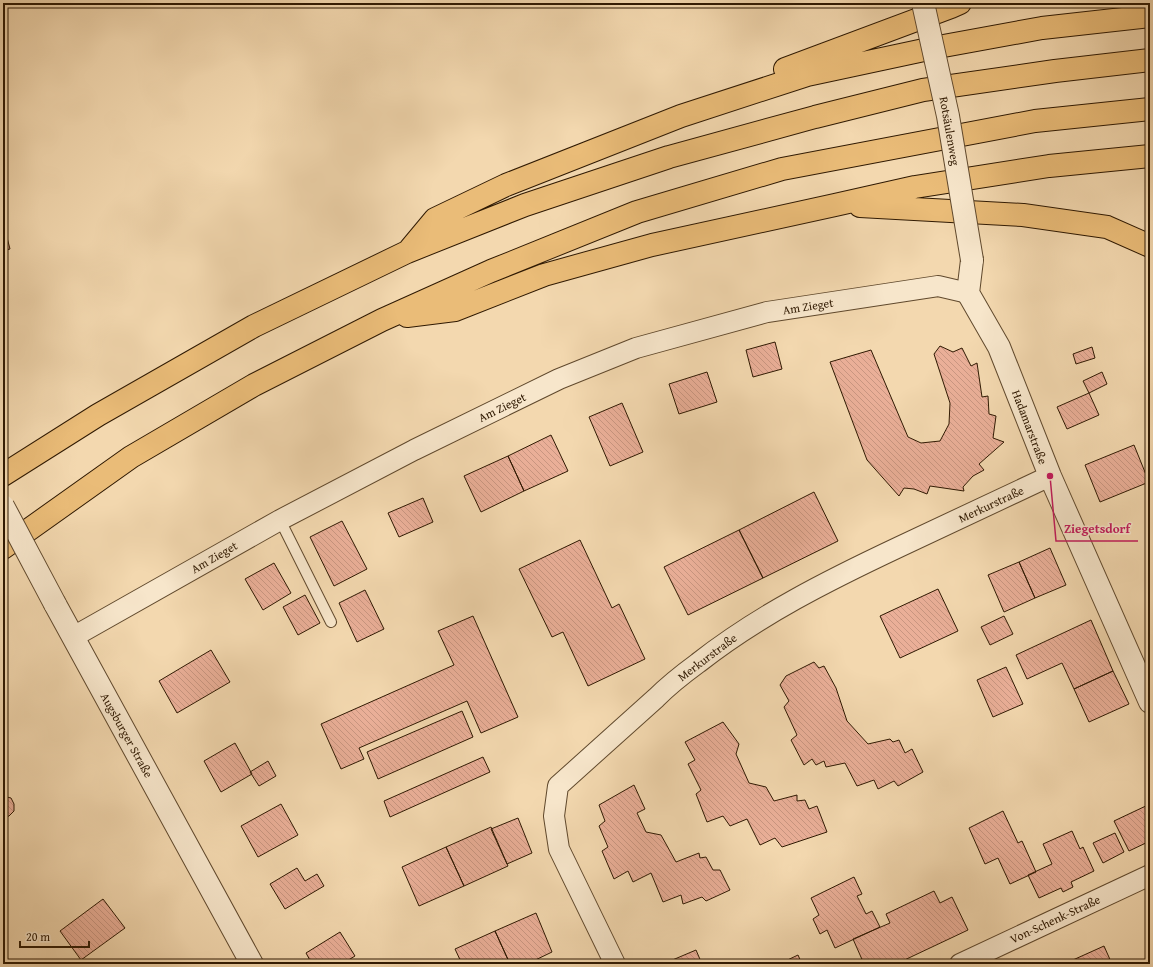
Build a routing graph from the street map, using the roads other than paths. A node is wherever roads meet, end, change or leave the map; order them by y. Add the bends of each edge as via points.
1 (923, 3) edge
2 (960, 3) edge
3 (1150, 16) edge
4 (1150, 60) edge
5 (1150, 109) edge
6 (681, 116) junction
7 (1150, 156) edge
8 (835, 205) junction
9 (1150, 246) edge
10 (407, 252) junction
11 (968, 293) junction
12 (382, 320) junction
13 (3, 475) edge
14 (1050, 476) junction
15 (3, 506) edge
16 (280, 520) junction
17 (3, 548) edge
18 (331, 622) dead end
19 (73, 637) junction
20 (1150, 702) edge
21 (1150, 875) edge
22 (252, 964) edge
23 (615, 964) edge
24 (960, 964) edge

1 - 11 street, Rotsäulenweg, bridge via 948,116 972,260
2 - 6 highway via 708,95
3 - 6 highway via 1042,28 938,47 807,75
4 - 10 highway via 923,90 815,117 668,157 532,202
5 - 12 highway via 1035,121 782,169 637,212 491,271
6 - 10 highway via 506,185 435,219
7 - 8 highway via 1048,166 962,179
8 - 9 highway via 1023,215 1107,228
8 - 12 highway via 652,245 544,275 455,310
10 - 13 highway via 254,326 98,415
11 - 14 street, Hadamarstraße via 999,347
11 - 16 street, Am Zieget via 938,286 767,312 636,348 559,379 414,450
12 - 17 highway via 254,385 131,457
14 - 20 street, Hadamarstraße
14 - 23 street, Merkurstraße via 850,570 753,623 670,685 558,786 554,816 559,849
15 - 19 street, Augsburger Straße, bridge
16 - 18 lane
16 - 19 street, Am Zieget
19 - 22 street, Augsburger Straße
21 - 24 street, Von-Schenk-Straße

